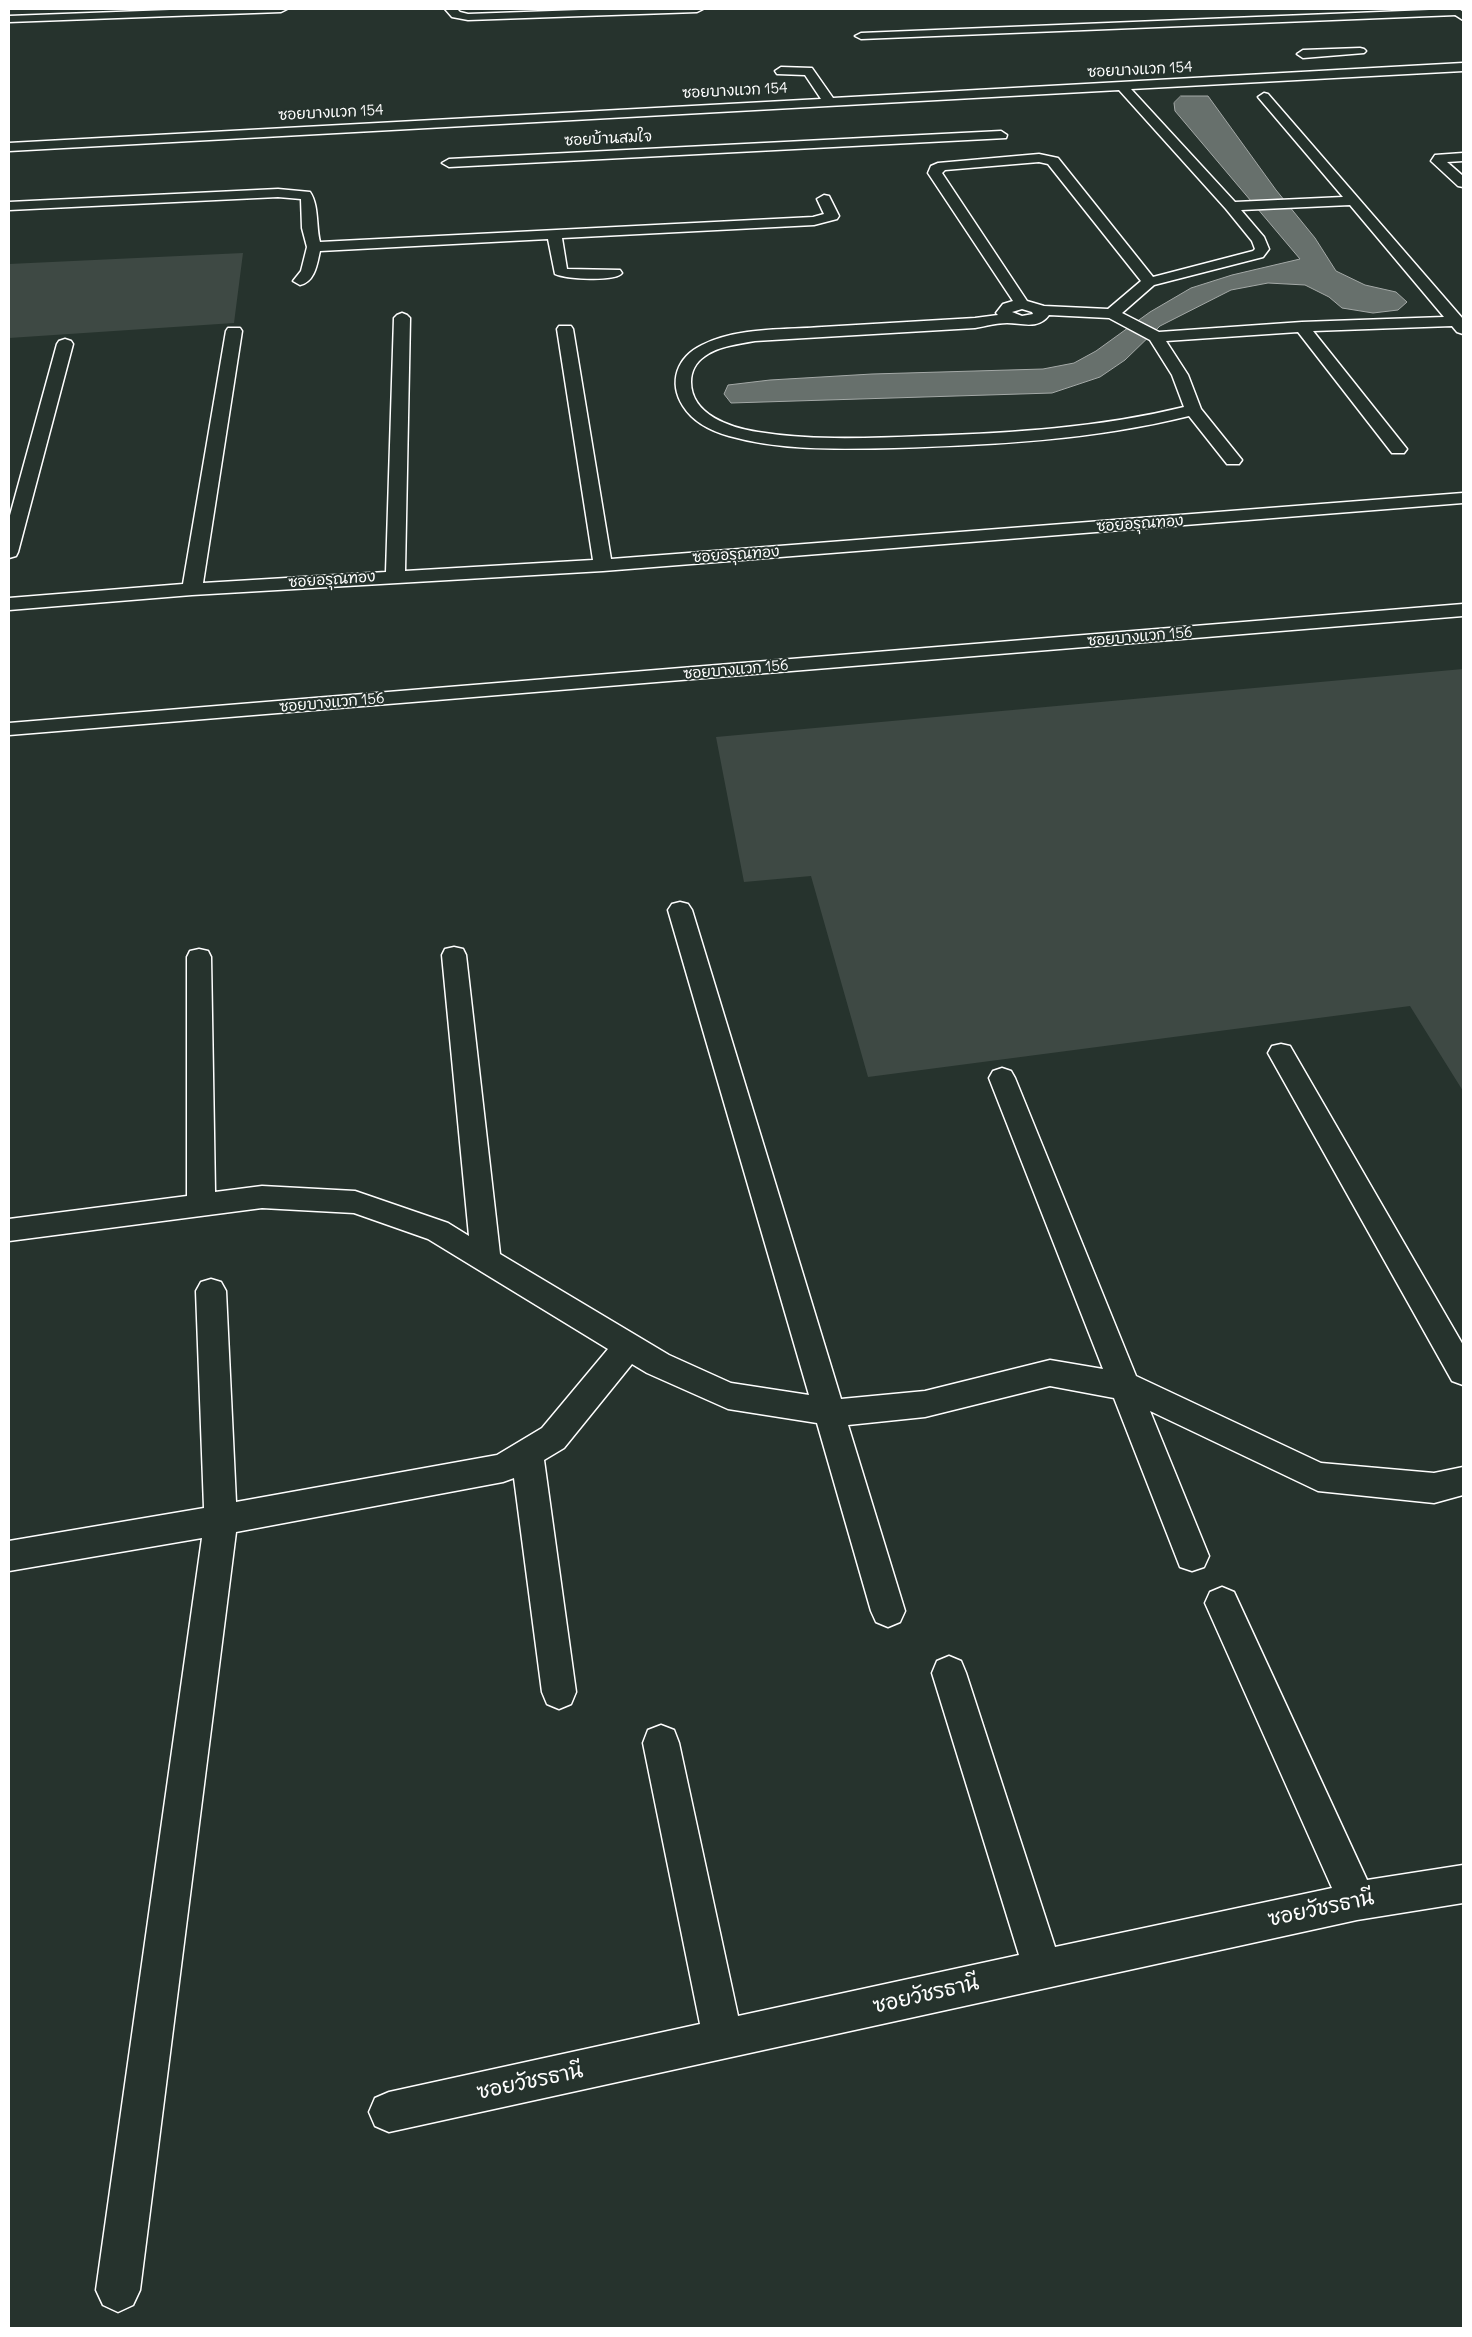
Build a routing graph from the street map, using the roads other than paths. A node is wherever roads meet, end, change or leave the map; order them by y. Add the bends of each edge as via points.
1 (280, 9) edge
2 (451, 9) edge
3 (697, 9) edge
4 (1457, 12) edge
5 (9, 19) edge
6 (861, 36) dead end
7 (1360, 51) dead end
8 (1334, 52) junction
9 (1303, 54) dead end
10 (1463, 67) edge
11 (781, 71) dead end
12 (1359, 73) junction
13 (1123, 87) junction
14 (1264, 97) dead end
15 (830, 102) junction
16 (751, 106) junction
17 (1001, 135) dead end
18 (769, 146) junction
19 (9, 147) edge
20 (1463, 157) edge
21 (779, 158) dead end
22 (449, 163) dead end
23 (1463, 183) edge
24 (824, 199) dead end
25 (1355, 201) junction
26 (9, 206) edge
27 (1232, 206) junction
28 (554, 235) junction
29 (314, 248) junction
30 (615, 273) dead end
31 (300, 281) dead end
32 (1149, 282) junction
33 (1022, 304) junction
34 (1040, 310) junction
35 (1112, 314) junction
36 (402, 318) dead end
37 (1009, 318) junction
38 (1460, 325) edge
39 (1302, 327) junction
40 (565, 329) dead end
41 (234, 332) dead end
42 (1155, 336) junction
43 (65, 344) dead end
44 (1193, 410) junction
45 (1398, 450) dead end
46 (1233, 460) dead end
47 (1463, 498) edge
48 (9, 552) edge
49 (603, 565) junction
50 (396, 576) junction
51 (192, 589) junction
52 (9, 604) edge
53 (1463, 610) edge
54 (9, 729) edge
55 (680, 910) dead end
56 (454, 954) dead end
57 (199, 958) dead end
58 (1281, 1053) dead end
59 (1002, 1078) dead end
60 (201, 1205) junction
61 (9, 1230) edge
62 (486, 1260) junction
63 (211, 1291) dead end
64 (628, 1346) junction
65 (1463, 1372) edge
66 (1125, 1386) junction
67 (829, 1412) junction
68 (527, 1454) junction
69 (1463, 1481) edge
70 (221, 1520) junction
71 (9, 1556) edge
72 (1192, 1556) dead end
73 (1222, 1603) dead end
74 (888, 1611) dead end
75 (949, 1673) dead end
76 (559, 1692) dead end
77 (661, 1743) dead end
78 (1463, 1884) edge
79 (1357, 1901) junction
80 (1044, 1969) junction
81 (723, 2040) junction
82 (389, 2112) dead end
83 (118, 2290) dead end

1 - 5 street
2 - 3 street via 456,15 468,17
4 - 6 street
7 - 8 street
8 - 9 street
8 - 12 street
10 - 12 street, ซอยบางแวก 154
11 - 15 street via 808,71
12 - 13 street, ซอยบางแวก 154
13 - 15 street, ซอยบางแวก 154
13 - 27 street
14 - 25 street
15 - 16 street, ซอยบางแวก 154
16 - 18 street
16 - 19 street, ซอยบางแวก 154
17 - 18 street, ซอยบ้านสมใจ
18 - 21 street
18 - 22 street, ซอยบ้านสมใจ
20 - 23 street via 1440,158 1438,161
24 - 28 street via 832,216 814,221
25 - 27 street
25 - 38 street
26 - 29 street via 294,193 308,199 309,228
27 - 32 street via 1259,240 1262,249 1258,254
28 - 29 street
28 - 30 street via 560,271 566,274
29 - 31 street via 308,272
32 - 33 street via 1053,161 1039,158 936,169 935,173
32 - 35 street
33 - 34 street
33 - 37 street via 1004,309
34 - 35 street
34 - 37 street via 1041,316 1035,320
35 - 42 street
36 - 50 street
37 - 44 street via 976,323 755,336 724,342 692,360 682,380 684,394 690,406 703,418 738,433 780,440 869,443 1069,433 1130,425
38 - 39 street
39 - 42 street
39 - 45 street
40 - 49 street
41 - 51 street
42 - 44 street via 1180,375
43 - 48 street
44 - 46 street
47 - 49 street, ซอยอรุณทอง
49 - 50 street, ซอยอรุณทอง
50 - 51 street, ซอยอรุณทอง
51 - 52 street, ซอยอรุณทอง
53 - 54 street, ซอยบางแวก 156
55 - 67 street
56 - 62 street
57 - 60 street
58 - 65 street
59 - 66 street
60 - 61 street
60 - 62 street via 262,1197 354,1202 438,1231
62 - 64 street
63 - 70 street
64 - 67 street via 658,1364 728,1396
64 - 68 street via 554,1438
66 - 67 street via 1050,1374 925,1404
66 - 69 street via 1318,1477 1434,1488
66 - 72 street
67 - 74 street
68 - 70 street via 502,1468
68 - 76 street
70 - 71 street
70 - 83 street
73 - 79 street
75 - 80 street
77 - 81 street
78 - 79 street, ซอยวัชรธานี
79 - 80 street, ซอยวัชรธานี
80 - 81 street, ซอยวัชรธานี
81 - 82 street, ซอยวัชรธานี

